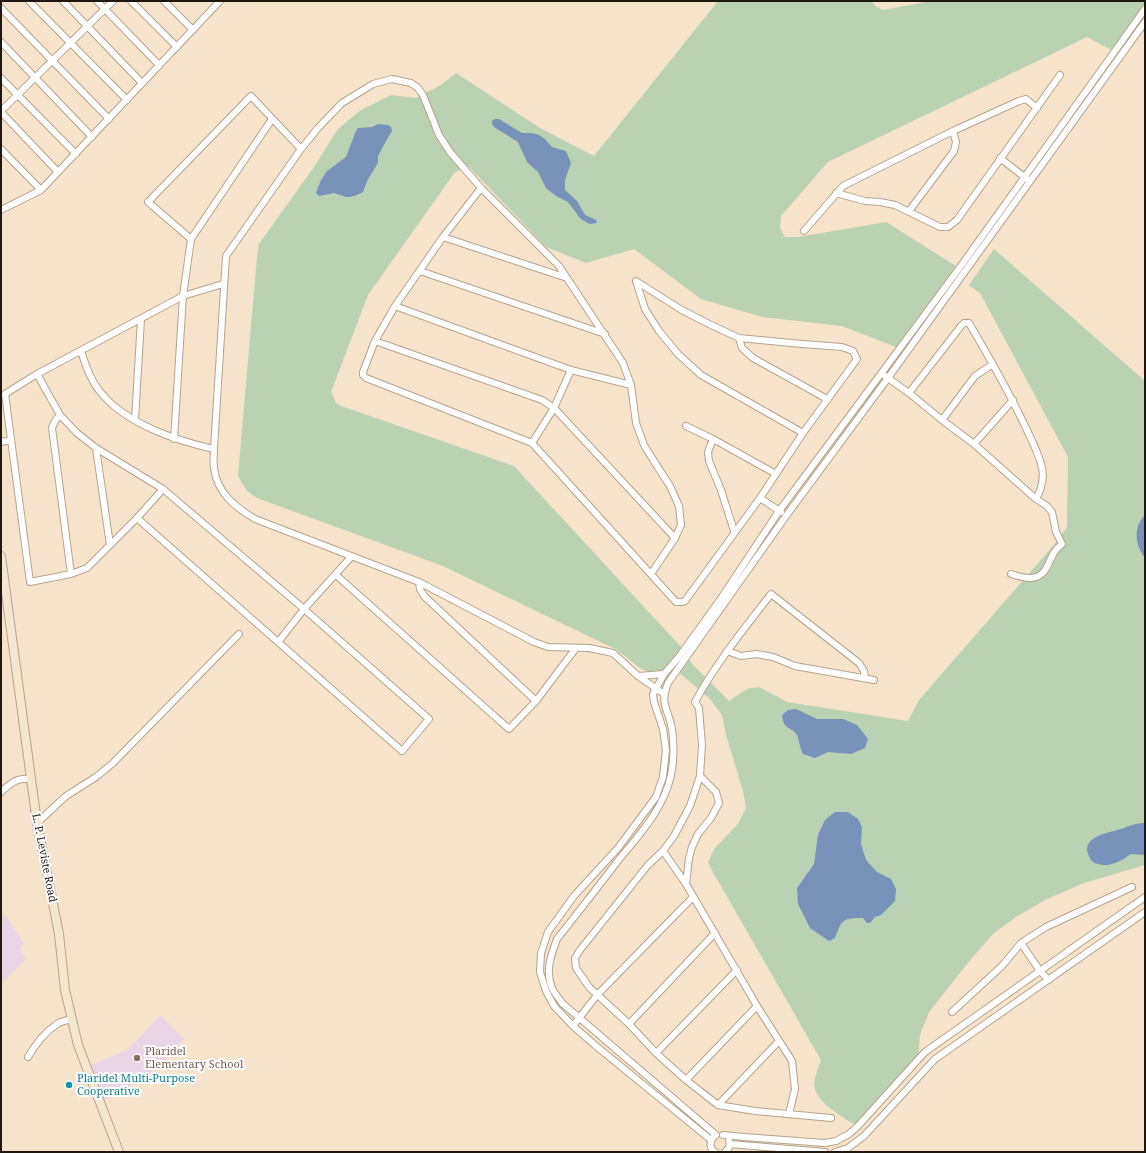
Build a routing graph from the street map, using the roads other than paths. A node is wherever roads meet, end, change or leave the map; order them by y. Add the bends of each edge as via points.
1 (29, 1) edge
2 (63, 1) edge
3 (97, 1) edge
4 (113, 1) edge
5 (131, 1) edge
6 (164, 1) edge
7 (220, 1) edge
8 (1, 8) edge
9 (105, 9) junction
10 (1145, 9) edge
11 (1145, 22) edge
12 (88, 26) junction
13 (193, 30) junction
14 (1, 42) edge
15 (70, 43) junction
16 (177, 47) junction
17 (52, 61) junction
18 (159, 66) junction
19 (1060, 75) dead end
20 (1, 78) edge
21 (35, 78) junction
22 (142, 83) junction
23 (18, 95) junction
24 (127, 100) junction
25 (1037, 108) junction
26 (1, 112) edge
27 (109, 119) junction
28 (272, 119) junction
29 (953, 131) junction
30 (92, 137) junction
31 (1, 149) edge
32 (301, 149) junction
33 (76, 154) junction
34 (1000, 158) junction
35 (58, 172) junction
36 (1025, 177) junction
37 (1030, 181) junction
38 (481, 188) junction
39 (41, 190) junction
40 (836, 193) junction
41 (1, 210) edge
42 (909, 211) junction
43 (804, 231) dead end
44 (443, 237) junction
45 (191, 238) junction
46 (420, 271) junction
47 (567, 278) junction
48 (223, 284) junction
49 (183, 296) junction
50 (395, 306) junction
51 (141, 319) junction
52 (605, 334) junction
53 (739, 338) junction
54 (375, 342) junction
55 (81, 351) junction
56 (993, 364) junction
57 (571, 370) junction
58 (880, 373) junction
59 (37, 374) junction
60 (888, 378) junction
61 (631, 385) junction
62 (910, 392) junction
63 (827, 399) junction
64 (1013, 400) junction
65 (554, 408) junction
66 (60, 415) junction
67 (135, 420) junction
68 (942, 420) junction
69 (686, 426) dead end
70 (803, 433) junction
71 (174, 439) junction
72 (713, 439) junction
73 (11, 440) junction
74 (1, 442) edge
75 (532, 443) junction
76 (974, 444) junction
77 (96, 448) junction
78 (214, 449) junction
79 (776, 474) junction
80 (164, 489) junction
81 (760, 498) junction
82 (1036, 499) junction
83 (779, 511) junction
84 (786, 516) junction
85 (137, 518) junction
86 (734, 531) junction
87 (675, 538) junction
88 (110, 545) junction
89 (1, 556) edge
90 (351, 557) junction
91 (72, 574) junction
92 (651, 574) junction
93 (1011, 574) dead end
94 (336, 575) junction
95 (419, 582) junction
96 (304, 609) junction
97 (239, 634) dead end
98 (279, 641) junction
99 (576, 648) junction
100 (727, 651) junction
101 (664, 674) junction
102 (638, 676) junction
103 (865, 678) junction
104 (874, 680) dead end
105 (655, 689) junction
106 (664, 694) junction
107 (536, 701) junction
108 (700, 776) junction
109 (31, 779) junction
110 (1, 792) edge
111 (37, 823) junction
112 (663, 851) junction
113 (686, 884) junction
114 (1132, 887) dead end
115 (693, 896) junction
116 (1145, 897) edge
117 (1145, 912) edge
118 (715, 933) junction
119 (1021, 943) junction
120 (737, 970) junction
121 (1040, 971) junction
122 (1049, 980) junction
123 (597, 995) junction
124 (757, 1006) junction
125 (952, 1012) dead end
126 (579, 1018) junction
127 (72, 1019) junction
128 (629, 1024) junction
129 (573, 1026) junction
130 (778, 1042) junction
131 (656, 1053) junction
132 (28, 1057) dead end
133 (686, 1080) junction
134 (718, 1105) junction
135 (789, 1114) junction
136 (831, 1118) dead end
137 (719, 1135) junction
138 (730, 1144) junction
139 (709, 1146) edge
140 (119, 1152) edge
141 (715, 1152) edge
142 (725, 1152) edge
143 (825, 1152) edge
144 (834, 1152) edge

1 - 15 street
2 - 12 street
3 - 9 street
4 - 9 street
5 - 16 street
6 - 13 street
7 - 13 street
8 - 17 street
9 - 12 street
9 - 18 street
10 - 36 street
11 - 37 street
12 - 15 street
12 - 22 street
13 - 16 street
14 - 21 street
15 - 17 street
15 - 24 street
16 - 18 street
17 - 21 street
17 - 27 street
18 - 22 street
19 - 25 street
20 - 23 street
21 - 23 street
21 - 30 street
22 - 24 street
23 - 26 street
23 - 33 street
24 - 27 street
25 - 29 street via 1026,99
25 - 34 street
26 - 35 street
27 - 30 street
28 - 32 street
28 - 45 street
28 - 45 street via 251,96 148,202
29 - 40 street via 843,186
29 - 42 street via 956,142 954,150
30 - 33 street
31 - 39 street
32 - 38 street via 342,102 373,84 392,78 411,83 418,88 439,135
32 - 48 street via 226,256
33 - 35 street
34 - 36 street
34 - 42 street via 957,220 948,227 940,227
35 - 39 street
36 - 37 street
36 - 58 street
37 - 60 street
38 - 44 street
38 - 47 street via 559,266
39 - 41 street
40 - 42 street via 865,202 895,205
40 - 43 street
44 - 46 street
44 - 47 street
45 - 49 street
46 - 50 street
46 - 52 street
47 - 52 street
48 - 49 street
48 - 78 street
49 - 51 street
49 - 71 street
50 - 54 street
50 - 57 street
51 - 55 street
51 - 67 street
52 - 61 street via 623,363
53 - 63 street via 742,348 754,358
53 - 63 street via 842,347 853,351 857,359
53 - 70 street via 707,324 636,282 644,309 659,331 678,354 701,375
54 - 65 street via 542,400
54 - 75 street via 363,372 366,378
55 - 59 street
55 - 67 street via 88,372 102,394 119,410
56 - 62 street via 969,323 964,324
56 - 64 street
56 - 68 street via 975,376
57 - 61 street
57 - 65 street
58 - 60 street
58 - 83 street
59 - 66 street
59 - 73 street via 5,394
60 - 62 street
60 - 84 street
61 - 87 street via 636,423 644,445 670,486 679,506 681,525
62 - 68 street
63 - 70 street
64 - 76 street
64 - 82 street via 1042,465 1041,490
65 - 75 street
65 - 87 street
66 - 77 street
66 - 91 street via 52,428
67 - 71 street
68 - 76 street
69 - 72 street
70 - 79 street
71 - 78 street
72 - 79 street
72 - 86 street via 708,452 709,461
73 - 74 street
73 - 91 street via 30,582
75 - 92 street
76 - 82 street
77 - 80 street
77 - 88 street
78 - 90 street via 214,468 219,484 238,509 255,519
79 - 81 street
80 - 85 street
80 - 96 street
81 - 83 street
81 - 86 street
82 - 93 street via 1052,512 1056,532 1062,544 1040,575 1030,578
83 - 84 street
83 - 101 street via 722,597
84 - 106 street via 668,683
85 - 88 street
85 - 98 street
86 - 92 street via 685,601 676,602
87 - 92 street
88 - 91 street via 87,568
89 - 109 main road, L. P. Leviste Road
90 - 94 street
90 - 95 street
94 - 96 street
94 - 107 street via 509,729
95 - 99 street via 534,642 548,647
95 - 107 street via 424,596
96 - 98 street
96 - 98 street via 429,719 402,750
97 - 111 street via 112,764 66,796
99 - 102 street via 613,653
99 - 107 street
100 - 103 street via 741,656 757,654 795,666
100 - 103 street via 771,594 860,663
100 - 108 street via 695,702 702,745
101 - 102 street
101 - 105 street
102 - 105 street
103 - 104 street
105 - 106 street
105 - 129 street via 654,702 663,729 666,750 663,777 656,797 618,848 574,896 548,932 541,954 540,972 546,991 554,1006
106 - 126 street via 673,743 671,775 667,789 651,819 557,939 550,955 549,972 552,988 562,1003
108 - 112 street via 690,806
108 - 113 street via 716,792 719,804 692,847 688,858
109 - 110 street via 15,780
109 - 111 main road, L. P. Leviste Road
111 - 127 main road, L. P. Leviste Road via 59,934 65,990
112 - 113 street
112 - 123 street via 648,865 575,958 576,968
113 - 115 street
114 - 119 street via 1046,927
115 - 118 street
115 - 123 street
116 - 121 street
117 - 122 street
118 - 120 street
118 - 128 street
119 - 121 street
119 - 125 street via 1002,966
120 - 124 street
120 - 131 street
121 - 122 street
121 - 137 street via 925,1052 858,1126 836,1142
122 - 144 street via 934,1059 864,1136 848,1148
123 - 126 street
123 - 128 street
124 - 130 street
124 - 133 street
126 - 129 street
126 - 137 street
127 - 132 street via 57,1023 33,1048
127 - 140 main road, L. P. Leviste Road via 78,1045
128 - 131 street
129 - 139 street
130 - 134 street
130 - 135 street via 792,1061 795,1089
131 - 133 street
133 - 134 street
134 - 135 street
135 - 136 street
137 - 138 street via 728,1138
137 - 139 street
138 - 142 street
138 - 143 street
139 - 141 street

